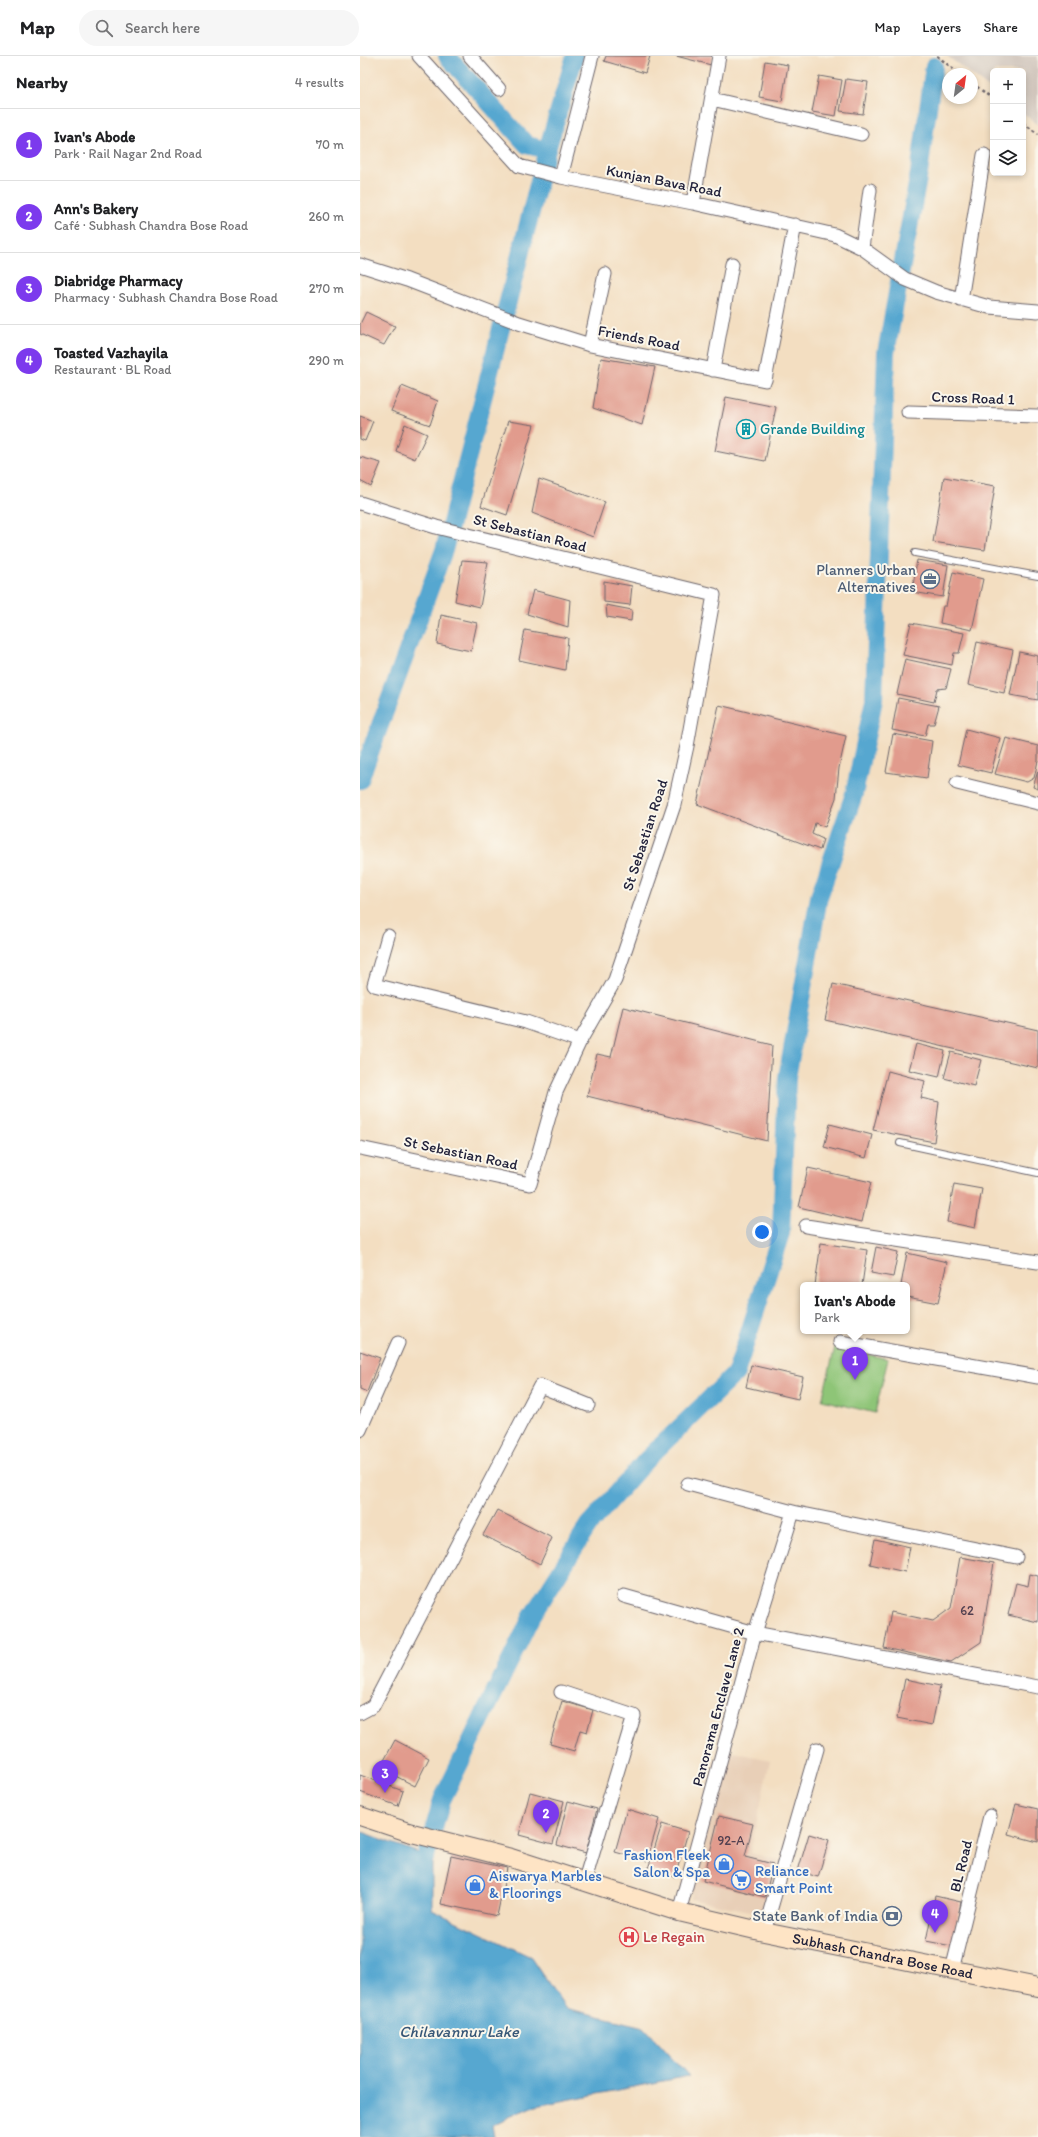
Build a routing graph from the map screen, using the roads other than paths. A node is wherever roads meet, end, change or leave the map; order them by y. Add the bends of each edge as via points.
1 (419, 56) edge
2 (470, 56) edge
3 (592, 56) edge
4 (720, 56) edge
5 (499, 89) dead end
6 (712, 99) junction
7 (861, 134) dead end
8 (984, 155) dead end
9 (561, 177) junction
10 (870, 190) dead end
11 (693, 203) junction
12 (795, 225) junction
13 (862, 248) junction
14 (732, 264) dead end
15 (360, 265) edge
16 (605, 274) dead end
17 (960, 300) junction
18 (1038, 311) edge
19 (590, 345) junction
20 (713, 370) junction
21 (908, 412) dead end
22 (1038, 416) edge
23 (360, 502) edge
24 (915, 552) dead end
25 (1038, 576) edge
26 (957, 783) dead end
27 (1038, 803) edge
28 (388, 936) dead end
29 (580, 1041) junction
30 (900, 1142) dead end
31 (360, 1148) edge
32 (1038, 1173) edge
33 (806, 1226) dead end
34 (1038, 1262) edge
35 (840, 1342) dead end
36 (398, 1343) dead end
37 (1038, 1377) edge
38 (588, 1405) dead end
39 (360, 1430) edge
40 (688, 1484) dead end
41 (793, 1512) junction
42 (1016, 1557) dead end
43 (624, 1596) dead end
44 (755, 1633) junction
45 (1038, 1687) edge
46 (561, 1692) dead end
47 (360, 1713) edge
48 (817, 1749) dead end
49 (360, 1816) edge
50 (990, 1816) dead end
51 (584, 1882) junction
52 (679, 1912) junction
53 (764, 1932) junction
54 (952, 1970) junction
55 (1038, 1987) edge

1 - 9 street, Kunjan Bava Road via 519,166
2 - 5 street
3 - 9 street
4 - 6 street
6 - 7 street
6 - 11 street
8 - 17 street
9 - 11 street, Kunjan Bava Road
10 - 13 street
11 - 12 street, Kunjan Bava Road
12 - 13 street, Kunjan Bava Road via 834,235
12 - 20 street, Friends Road via 765,380
13 - 17 street, Kunjan Bava Road via 905,279
14 - 20 street
15 - 19 street, Friends Road via 407,280 487,312
16 - 19 street
17 - 18 street, Kunjan Bava Road via 989,307
19 - 20 street, Friends Road
21 - 22 street, Cross Road 1
23 - 29 street, St Sebastian Road via 439,528 714,595 674,805 615,980
24 - 25 lane
26 - 27 street
28 - 29 street via 374,985 526,1022
29 - 31 street, St Sebastian Road via 556,1092 530,1184
30 - 32 lane
33 - 34 street
35 - 37 street
36 - 39 street
38 - 47 street via 540,1386 373,1706
40 - 41 street
41 - 42 street
41 - 44 street, Panorama Enclave Lane 2
43 - 44 street
44 - 45 street
44 - 52 street, Panorama Enclave Lane 2
46 - 51 street via 634,1716
48 - 53 street
49 - 51 main road, Subhash Chandra Bose Road via 408,1832 511,1858
50 - 54 street, BL Road
51 - 52 main road, Subhash Chandra Bose Road
52 - 53 main road, Subhash Chandra Bose Road
53 - 54 main road, Subhash Chandra Bose Road
54 - 55 main road, Subhash Chandra Bose Road

